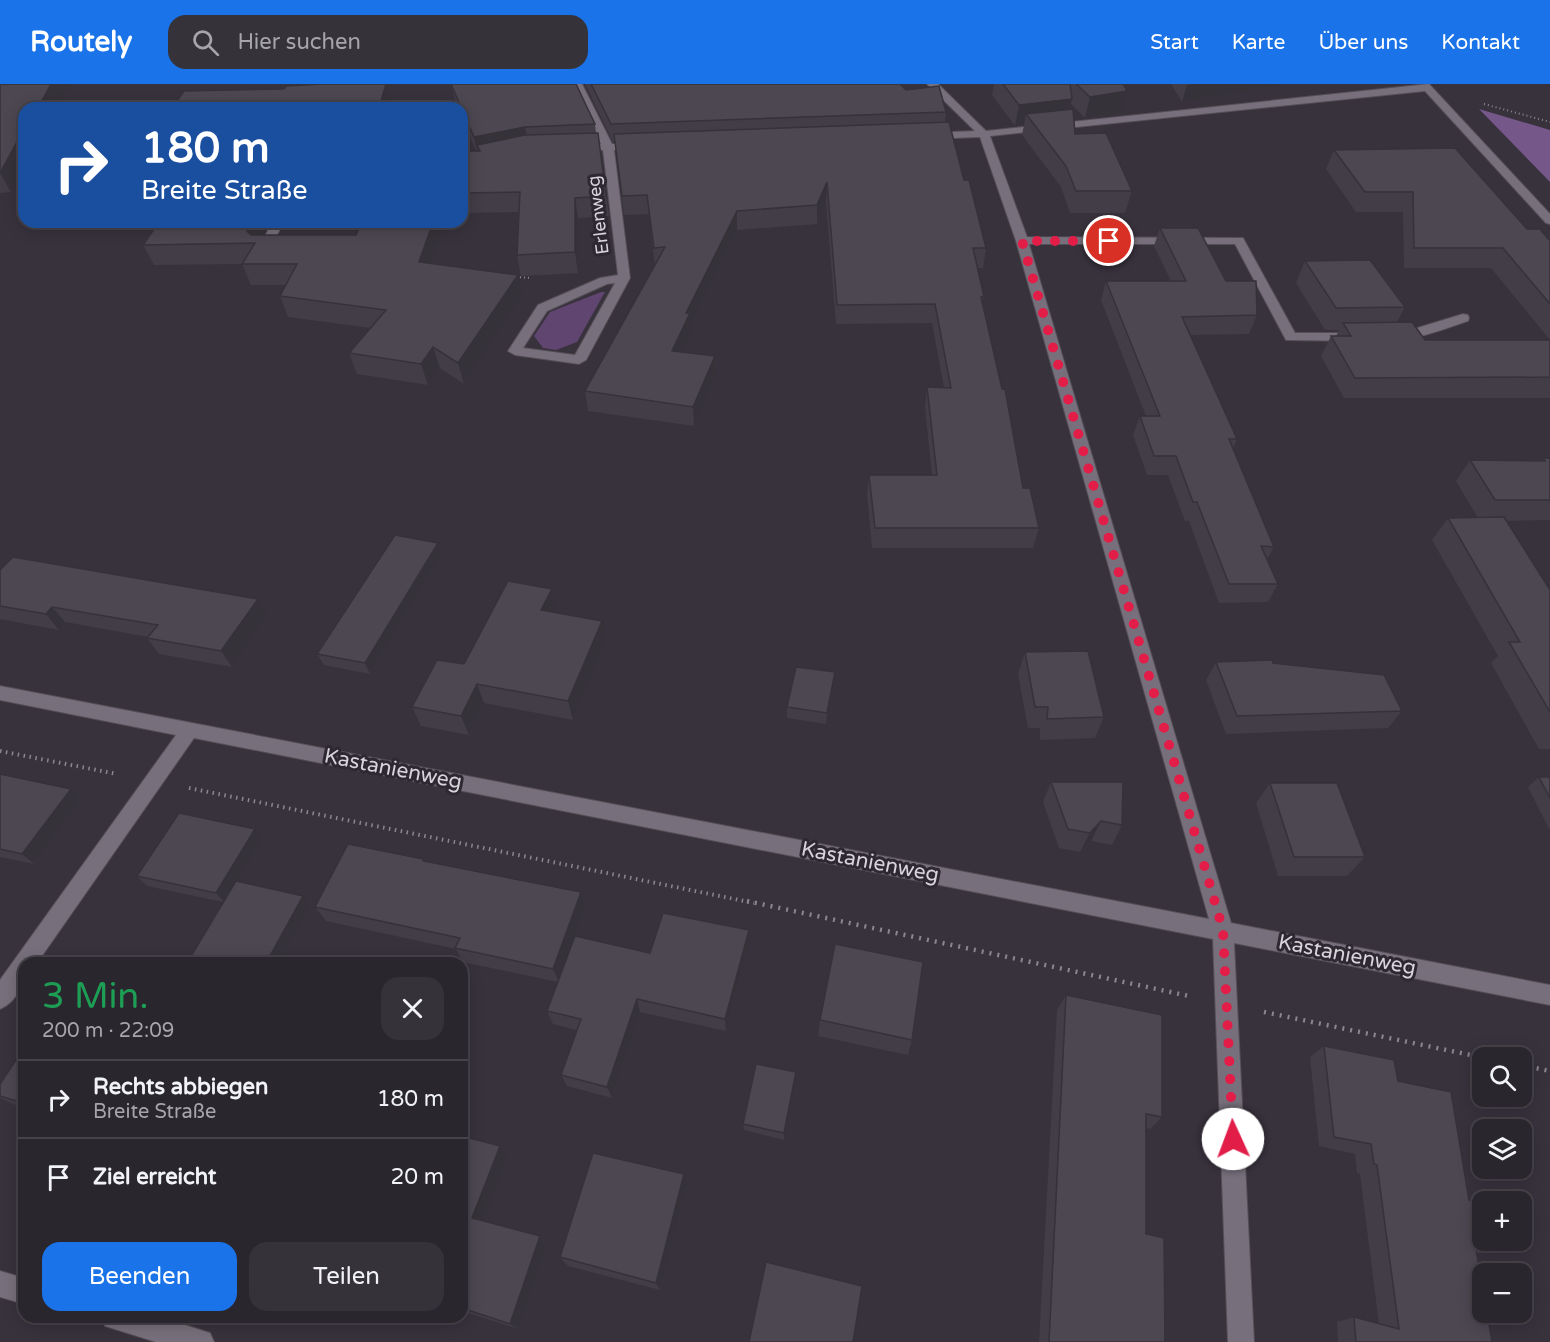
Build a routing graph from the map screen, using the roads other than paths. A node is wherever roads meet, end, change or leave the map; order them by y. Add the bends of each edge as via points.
1 (577, 84) edge
2 (932, 84) edge
3 (1425, 86) edge
4 (984, 134) junction
5 (914, 136) edge
6 (655, 145) edge
7 (608, 147) junction
8 (563, 149) edge
9 (1550, 221) edge
10 (275, 228) edge
11 (368, 228) edge
12 (1022, 241) junction
13 (276, 250) edge
14 (359, 250) edge
15 (624, 278) junction
16 (1463, 318) dead end
17 (0, 693) edge
18 (190, 729) junction
19 (1223, 930) junction
20 (29, 957) edge
21 (18, 972) edge
22 (1550, 995) edge
23 (0, 998) edge
24 (0, 1284) edge
25 (18, 1289) edge
26 (135, 1323) edge
27 (201, 1342) edge
28 (1241, 1342) edge

1 - 7 street, Erlenweg
2 - 4 street
3 - 4 street
3 - 9 street
4 - 5 street
4 - 12 street
6 - 7 street, Erlenweg
7 - 8 street, Erlenweg
7 - 15 street, Erlenweg
10 - 13 street via 264,250
11 - 14 street
12 - 16 street via 1239,240 1291,337 1406,336
12 - 19 street
15 - 15 street, Erlenweg via 579,360 515,351 542,308 604,281
17 - 18 street, Kastanienweg
18 - 19 street, Kastanienweg
18 - 20 street
19 - 22 street, Kastanienweg
19 - 28 street
21 - 23 street
24 - 25 street
26 - 27 street

